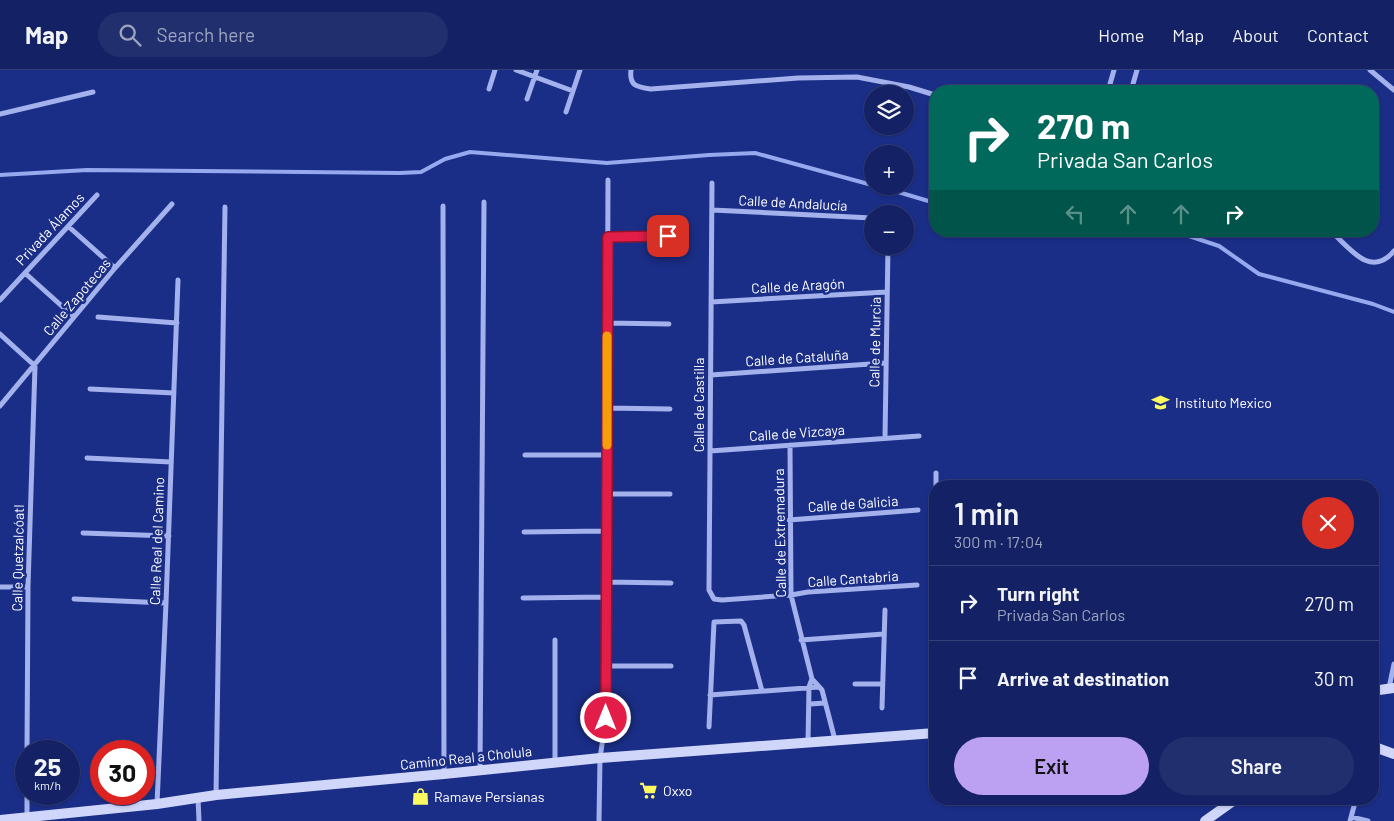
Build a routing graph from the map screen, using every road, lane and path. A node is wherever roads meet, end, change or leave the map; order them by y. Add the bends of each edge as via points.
1 (495, 70) edge
2 (516, 70) edge
3 (537, 70) edge
4 (580, 70) edge
5 (631, 70) edge
6 (1114, 70) edge
7 (1138, 70) edge
8 (1370, 70) edge
9 (535, 76) junction
10 (1110, 85) edge
11 (1133, 85) edge
12 (489, 89) dead end
13 (1394, 90) edge
14 (573, 91) junction
15 (93, 92) dead end
16 (929, 93) edge
17 (527, 99) dead end
18 (566, 112) dead end
19 (0, 114) edge
20 (608, 180) dead end
21 (712, 183) dead end
22 (97, 196) dead end
23 (484, 202) dead end
24 (172, 204) dead end
25 (443, 206) dead end
26 (225, 207) dead end
27 (712, 210) junction
28 (864, 218) edge
29 (69, 227) junction
30 (668, 236) dead end
31 (608, 237) junction
32 (1337, 237) edge
33 (1394, 251) edge
34 (888, 255) edge
35 (115, 268) junction
36 (25, 273) junction
37 (178, 280) dead end
38 (887, 292) junction
39 (0, 300) edge
40 (711, 302) junction
41 (74, 317) junction
42 (98, 317) dead end
43 (177, 323) junction
44 (607, 323) junction
45 (669, 324) dead end
46 (0, 334) edge
47 (885, 363) junction
48 (35, 366) junction
49 (711, 375) junction
50 (90, 389) dead end
51 (174, 393) junction
52 (0, 406) edge
53 (607, 408) junction
54 (670, 409) dead end
55 (920, 436) dead end
56 (885, 438) junction
57 (790, 445) junction
58 (710, 451) junction
59 (526, 455) dead end
60 (607, 456) junction
61 (87, 458) dead end
62 (172, 462) junction
63 (936, 473) dead end
64 (936, 480) edge
65 (607, 494) junction
66 (670, 494) dead end
67 (918, 510) dead end
68 (789, 520) junction
69 (606, 531) junction
70 (524, 532) dead end
71 (83, 533) dead end
72 (169, 536) junction
73 (606, 582) junction
74 (671, 583) dead end
75 (917, 586) dead end
76 (0, 587) edge
77 (28, 587) junction
78 (791, 595) junction
79 (606, 597) junction
80 (523, 598) dead end
81 (74, 599) dead end
82 (714, 599) joint
83 (166, 603) junction
84 (885, 610) dead end
85 (884, 634) junction
86 (555, 640) dead end
87 (801, 640) junction
88 (1394, 664) edge
89 (606, 666) junction
90 (671, 666) dead end
91 (812, 679) junction
92 (855, 684) dead end
93 (882, 684) junction
94 (819, 686) junction
95 (809, 687) junction
96 (1392, 688) edge
97 (1379, 690) edge
98 (762, 691) junction
99 (710, 694) junction
100 (825, 702) junction
101 (810, 704) junction
102 (882, 708) dead end
103 (709, 727) dead end
104 (929, 733) edge
105 (27, 740) edge
106 (835, 740) junction
107 (808, 742) junction
108 (1379, 749) edge
109 (1394, 754) edge
110 (600, 758) junction
111 (555, 762) junction
112 (480, 770) junction
113 (444, 774) junction
114 (216, 795) junction
115 (198, 798) junction
116 (157, 804) junction
117 (27, 805) edge
118 (1227, 805) edge
119 (1354, 805) edge
120 (27, 819) junction
121 (1351, 819) edge
122 (0, 820) edge
123 (199, 821) edge
124 (599, 821) edge
125 (1204, 821) edge
126 (1368, 821) edge

1 - 12 street
2 - 9 street
3 - 9 street
4 - 14 street
5 - 16 street via 633,84 651,89 857,77
6 - 10 street
7 - 11 street
8 - 13 street
9 - 14 street
9 - 17 street
14 - 18 street
15 - 19 street
20 - 31 street
21 - 27 street, Calle de Castilla
22 - 29 street, Privada Álamos
23 - 112 street
24 - 35 street, Calle Zapotecas
25 - 113 street
26 - 114 street
27 - 28 street, Calle de Andalucía
27 - 40 street, Calle de Castilla
29 - 35 street
29 - 36 street, Privada Álamos
30 - 31 street
31 - 44 street
32 - 33 street via 1366,262 1385,260
34 - 38 street, Calle de Murcia
35 - 41 street, Calle Zapotecas
36 - 39 street, Privada Álamos
36 - 41 street
37 - 43 street, Calle Real del Camino
38 - 40 street, Calle de Aragón
38 - 47 street, Calle de Murcia
40 - 49 street, Calle de Castilla
41 - 48 street, Calle Zapotecas
42 - 43 street
43 - 51 street, Calle Real del Camino
44 - 45 street
44 - 53 street
46 - 48 street
47 - 49 street, Calle de Cataluña
47 - 56 street, Calle de Murcia
48 - 52 street, Calle Zapotecas
48 - 77 street, Calle Quetzalcóatl
49 - 58 street, Calle de Castilla
50 - 51 street
51 - 62 street, Calle Real del Camino
53 - 54 street
53 - 60 street
55 - 56 street, Calle de Vizcaya
56 - 57 street, Calle de Vizcaya
57 - 58 street, Calle de Vizcaya
57 - 68 street, Calle de Extremadura
58 - 82 street, Calle de Castilla via 709,590
59 - 60 street
60 - 65 street
61 - 62 street
62 - 72 street, Calle Real del Camino
63 - 64 street
65 - 66 street
65 - 69 street
67 - 68 street, Calle de Galicia
68 - 78 street, Calle de Extremadura
69 - 70 street
69 - 73 street
71 - 72 street
72 - 83 street, Calle Real del Camino
73 - 74 street
73 - 79 street
75 - 78 street, Calle Cantabria
76 - 77 street
77 - 105 street, Calle Quetzalcóatl
78 - 82 street, Calle Cantabria
78 - 87 street, Calle de Extremadura
79 - 80 street
79 - 89 street
81 - 83 street
83 - 116 street, Calle Real del Camino
84 - 85 street
85 - 87 street
85 - 93 street
86 - 111 street
87 - 91 street, Calle de Extremadura
88 - 96 street
89 - 90 street
89 - 110 street via 606,718
91 - 94 street, Calle de Extremadura
91 - 95 street
92 - 93 street
93 - 102 street
94 - 95 street
94 - 100 street, Calle de Extremadura
95 - 98 street
95 - 101 street
96 - 97 main road
98 - 99 street
98 - 99 street via 744,625 741,621 720,620 713,626
99 - 103 street
100 - 101 street
100 - 106 street, Calle de Extremadura
101 - 107 street
104 - 106 main road, Camino Real a Cholula
106 - 107 main road, Camino Real a Cholula
107 - 110 main road, Camino Real a Cholula
108 - 109 main road
110 - 111 main road, Camino Real a Cholula
110 - 124 street
111 - 112 main road, Camino Real a Cholula
112 - 113 main road, Camino Real a Cholula
113 - 114 main road, Camino Real a Cholula
114 - 115 main road, Camino Real a Cholula
115 - 116 main road, Camino Real a Cholula
115 - 123 street
116 - 120 main road, Camino Real a Cholula
117 - 120 street
118 - 125 main road
119 - 121 street
120 - 122 main road, Camino Real a Cholula
121 - 126 street

